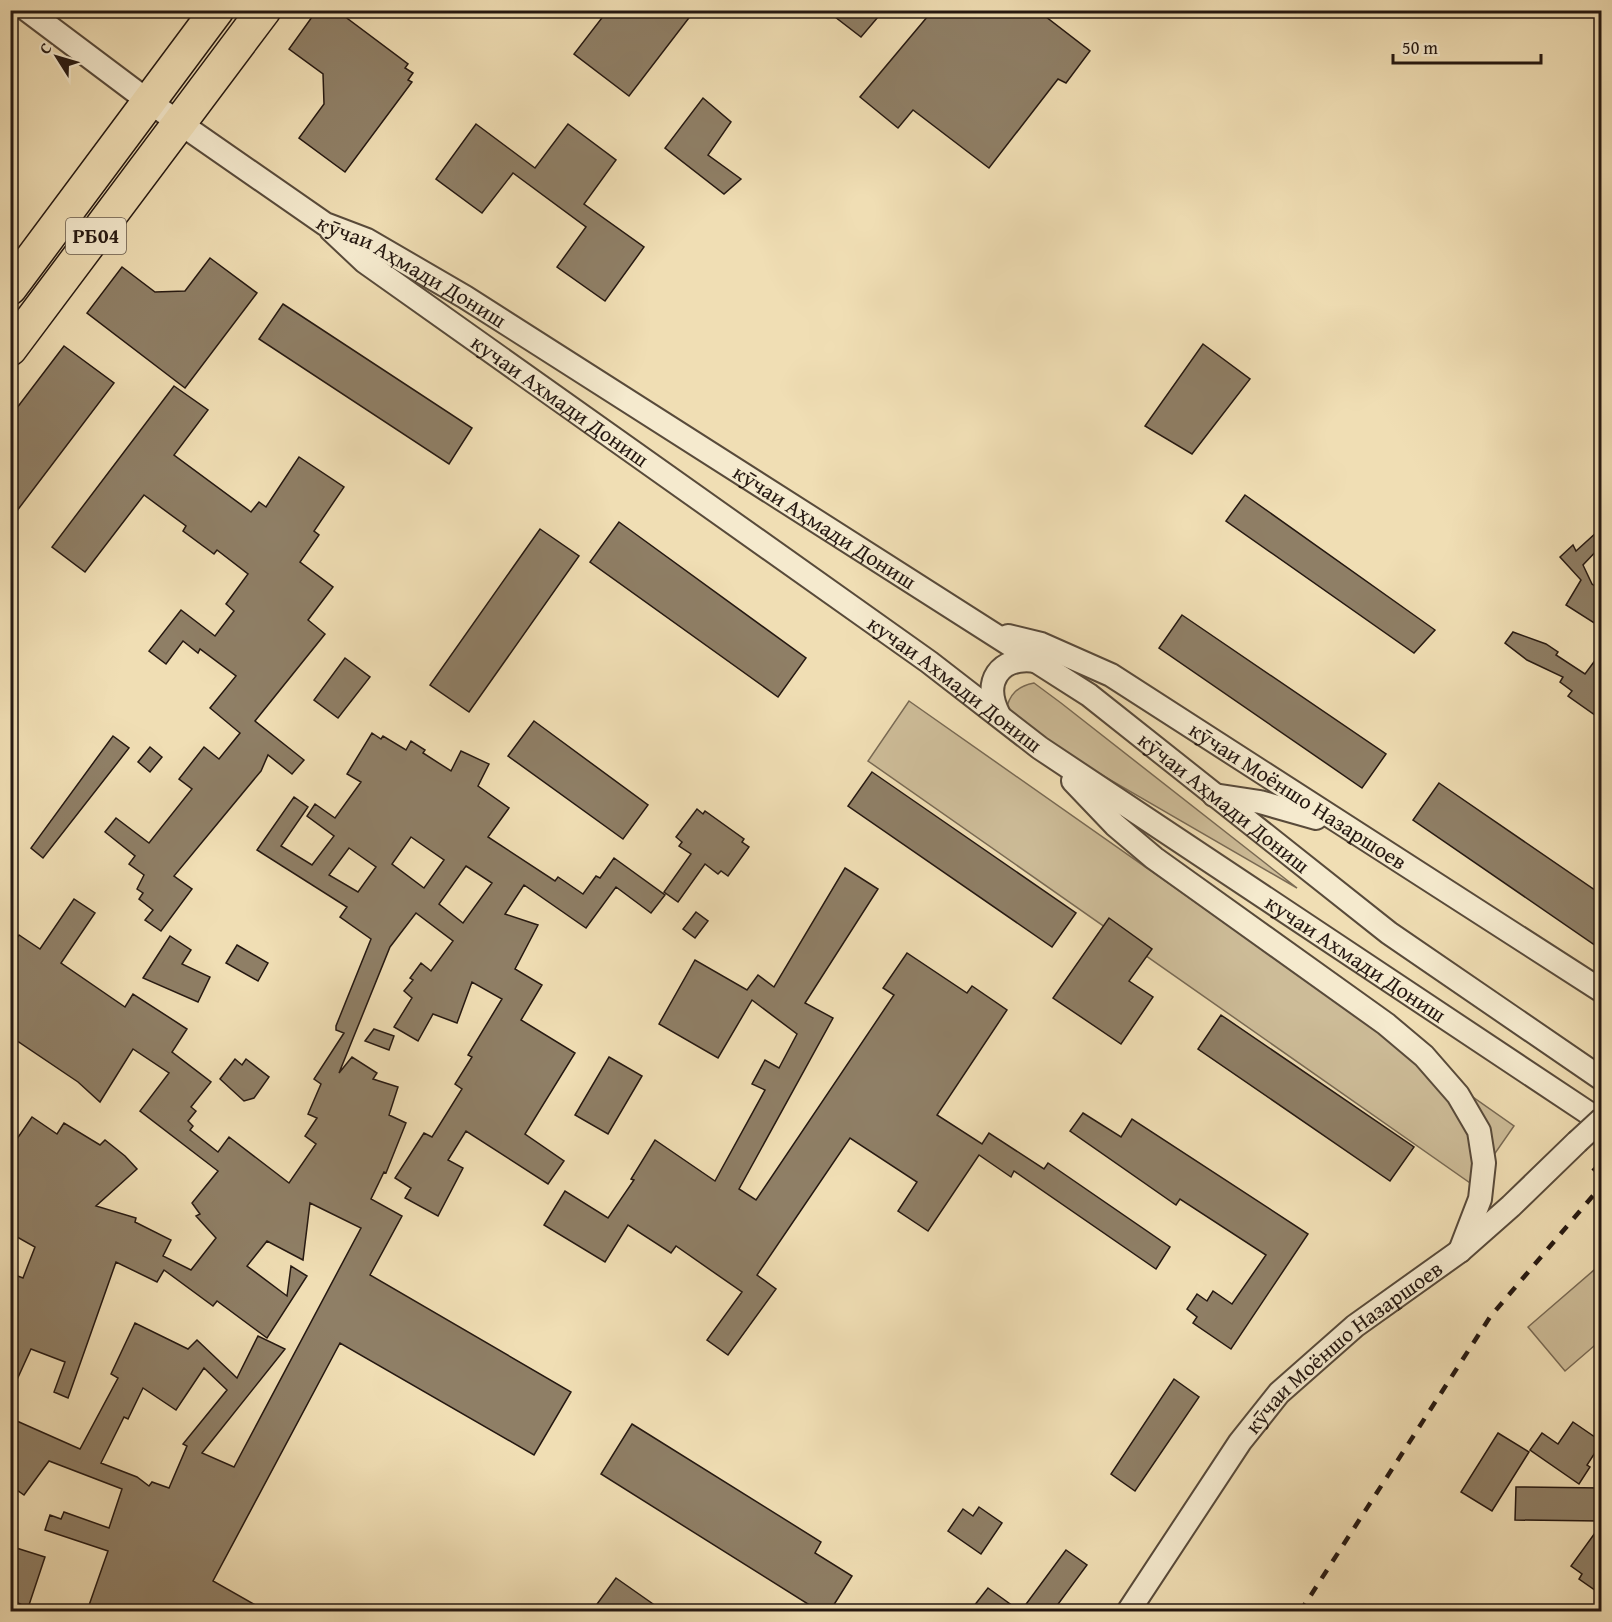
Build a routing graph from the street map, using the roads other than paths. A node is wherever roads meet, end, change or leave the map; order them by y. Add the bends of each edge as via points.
1 (27, 10) edge
2 (216, 10) edge
3 (264, 10) edge
4 (148, 101) junction
5 (181, 123) junction
6 (326, 224) junction
7 (10, 288) edge
8 (10, 349) edge
9 (981, 629) junction
10 (1036, 661) junction
11 (999, 715) junction
12 (1040, 748) junction
13 (1214, 795) junction
14 (1348, 830) junction
15 (1602, 992) edge
16 (1602, 1079) edge
17 (1602, 1120) edge
18 (1460, 1251) junction
19 (1128, 1611) edge

1 - 4 street, кӯчаи Аҳмади Дониш
2 - 4 highway, РБ04
3 - 5 highway, РБ04
4 - 5 street, кӯчаи Аҳмади Дониш
4 - 7 highway, РБ04
5 - 6 street, кӯчаи Аҳмади Дониш
5 - 8 highway, РБ04
6 - 9 street, кӯчаи Аҳмади Дониш via 367,240 465,297
6 - 11 street, кучаи Ахмади Дониш via 365,262
9 - 10 street, кӯчаи Аҳмади Дониш
9 - 14 street, кӯчаи Моёншо Назаршоев via 1041,644 1111,675
10 - 11 street via 1008,663 997,674 991,687 992,702
10 - 13 street, кӯчаи Аҳмади Дониш via 1089,695
11 - 12 street, кучаи Ахмади Дониш
12 - 17 street, кучаи Ахмади Дониш
12 - 18 street via 1115,825 1154,858 1386,1024 1424,1056 1458,1095 1479,1131 1484,1163 1480,1199
13 - 14 street via 1271,805
13 - 16 street, кӯчаи Аҳмади Дониш via 1389,933
14 - 15 street, кӯчаи Моёншо Назаршоев
17 - 18 street, кӯчаи Моёншо Назаршоев, bridge
18 - 19 street, кӯчаи Моёншо Назаршоев via 1355,1326 1279,1393 1246,1434

